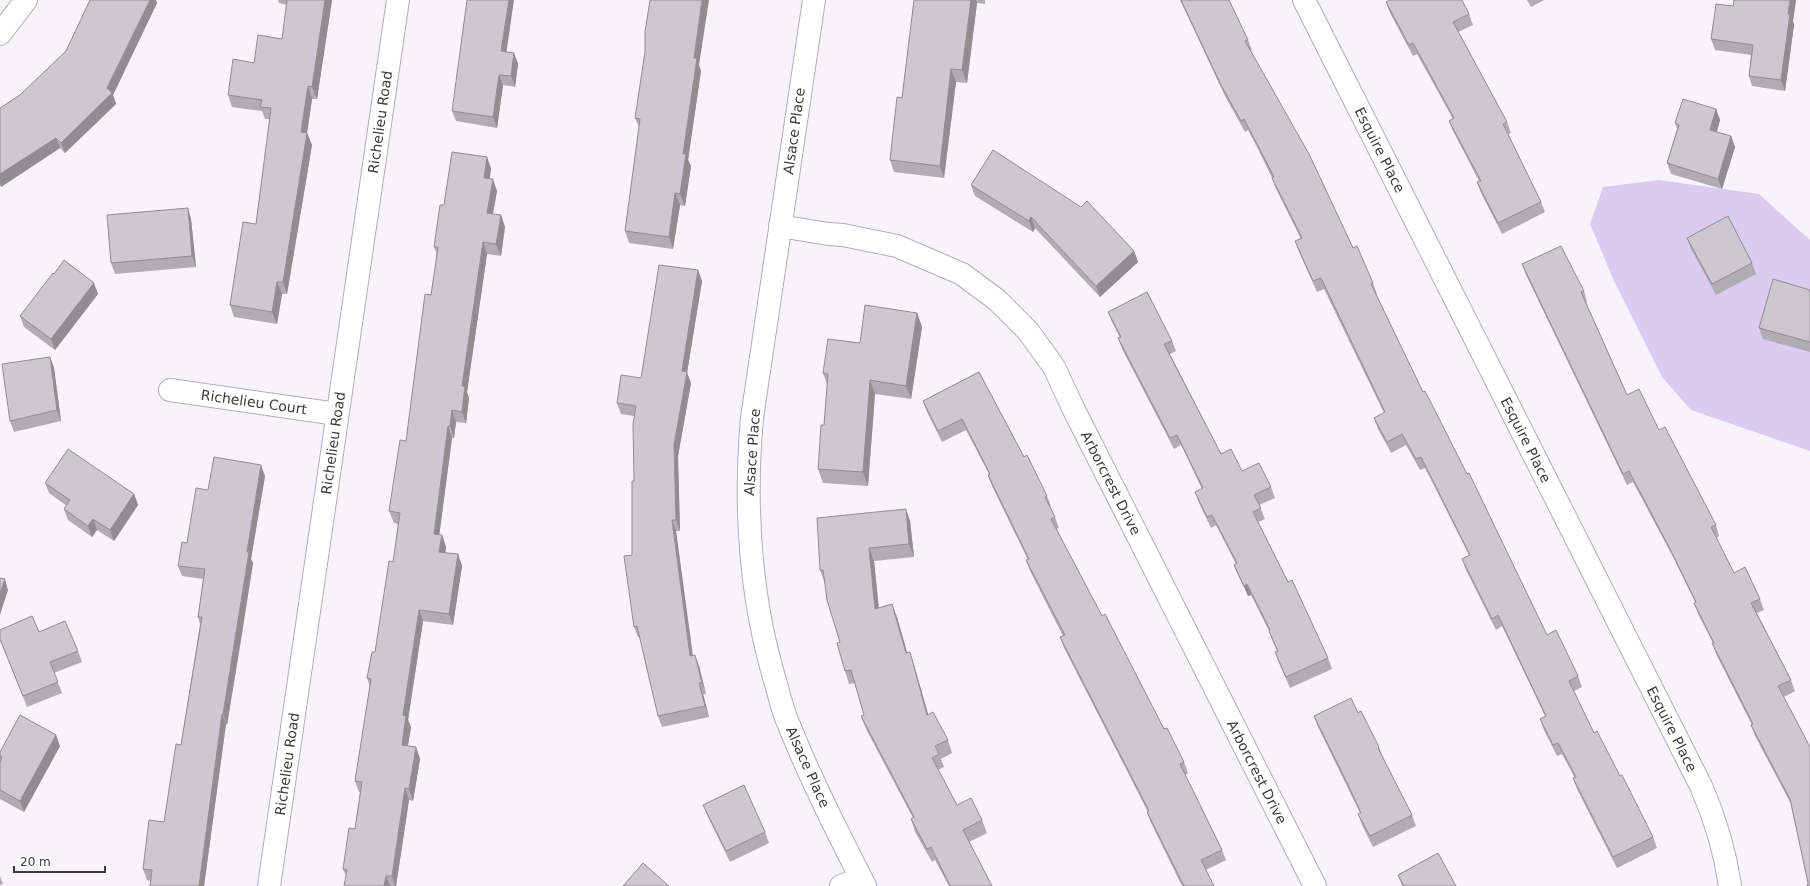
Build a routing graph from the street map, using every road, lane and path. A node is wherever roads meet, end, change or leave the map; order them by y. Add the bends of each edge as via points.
1 (26, 0) edge
2 (398, 0) edge
3 (814, 0) edge
4 (1304, 0) edge
5 (0, 34) edge
6 (780, 226) junction
7 (170, 390) dead end
8 (338, 414) junction
9 (863, 883) edge
10 (269, 886) edge
11 (841, 886) edge
12 (1315, 886) edge
13 (1730, 886) edge

1 - 5 street
2 - 8 street, Richelieu Road
3 - 6 street, Alsace Place
4 - 13 street, Esquire Place via 1701,786 1724,852
6 - 9 street, Alsace Place via 750,443 748,514 754,582 767,653 788,724 810,778
6 - 12 street, Arborcrest Drive via 870,240 911,251 962,274 997,300 1028,331 1046,354 1061,380 1072,408
7 - 8 street, Richelieu Court
8 - 10 street, Richelieu Road
9 - 11 street

